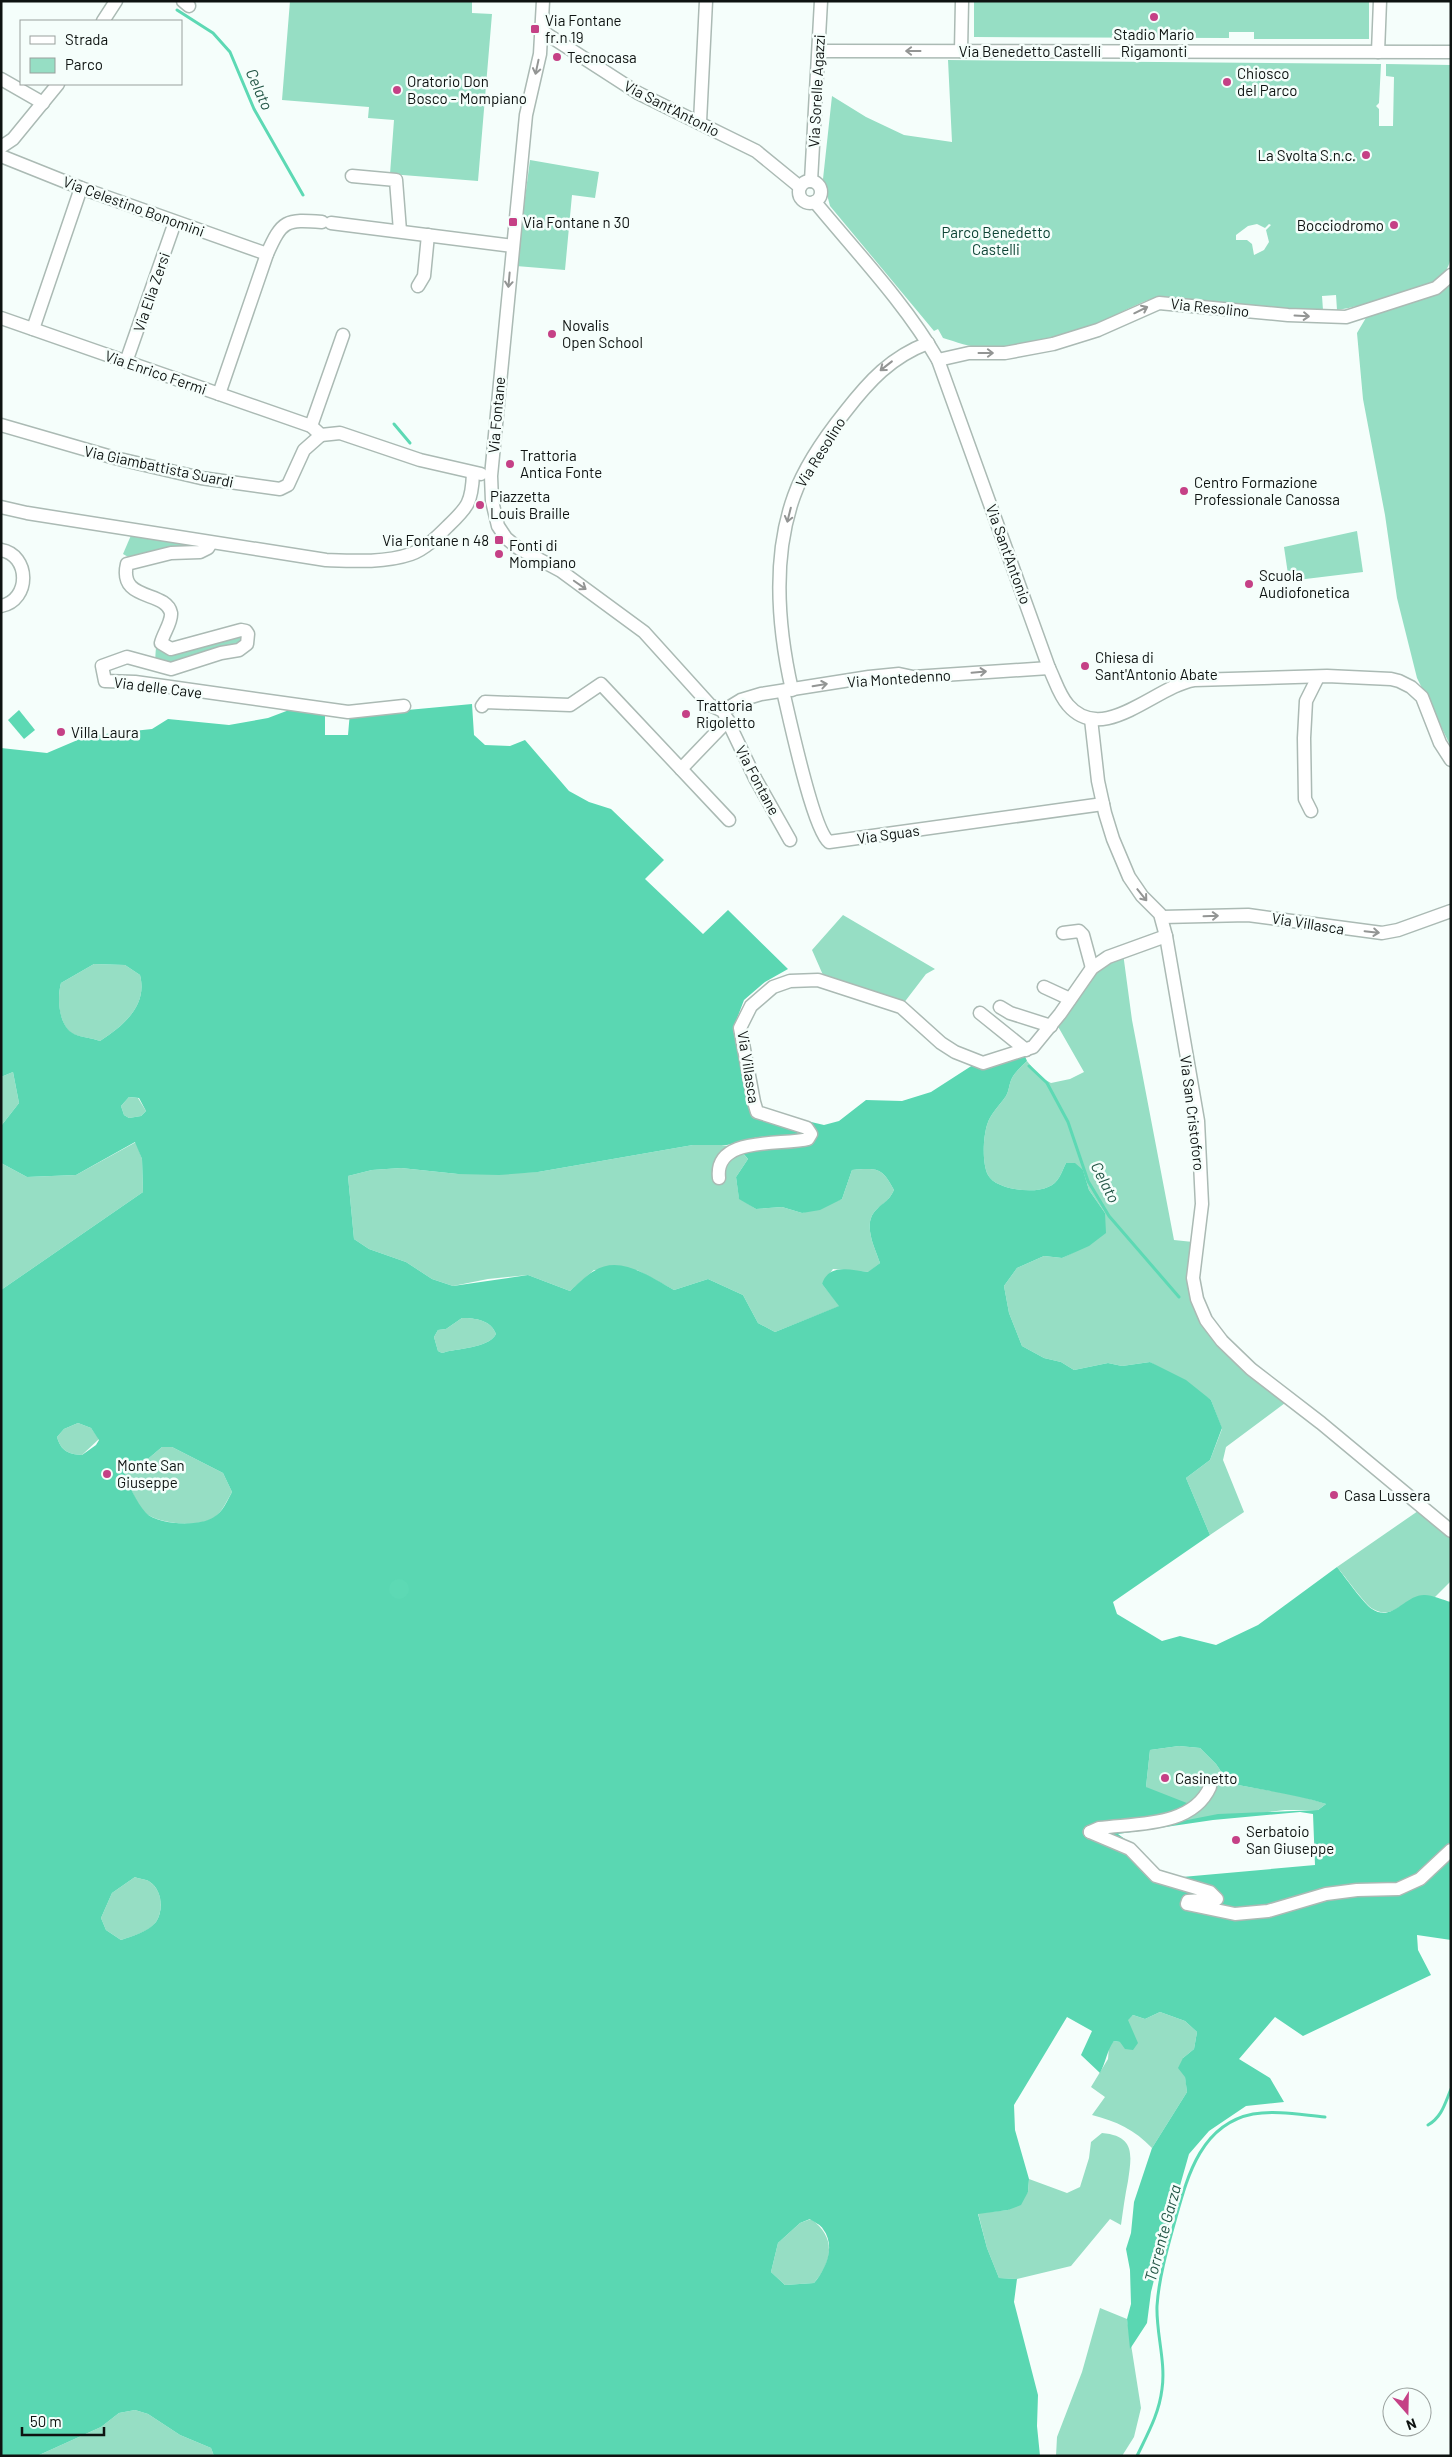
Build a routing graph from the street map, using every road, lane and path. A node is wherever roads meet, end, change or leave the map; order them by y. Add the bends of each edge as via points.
1 (116, 1) edge
2 (542, 1) edge
3 (706, 1) edge
4 (821, 1) edge
5 (962, 1) edge
6 (1380, 1) edge
7 (104, 20) edge
8 (542, 31) junction
9 (819, 51) junction
10 (961, 52) junction
11 (1378, 52) junction
12 (1451, 52) edge
13 (1, 79) edge
14 (57, 85) edge
15 (43, 103) junction
16 (700, 122) junction
17 (1, 147) edge
18 (1, 156) edge
19 (352, 176) dead end
20 (812, 181) junction
21 (800, 187) junction
22 (81, 188) junction
23 (815, 202) junction
24 (175, 222) junction
25 (400, 231) junction
26 (428, 235) junction
27 (513, 246) junction
28 (267, 254) junction
29 (1451, 275) edge
30 (418, 286) dead end
31 (1, 318) edge
32 (33, 329) junction
33 (343, 335) dead end
34 (928, 343) junction
35 (938, 360) junction
36 (126, 362) junction
37 (219, 394) junction
38 (1, 425) edge
39 (311, 426) junction
40 (321, 435) junction
41 (473, 473) junction
42 (491, 476) junction
43 (1, 499) edge
44 (1, 507) edge
45 (38, 515) junction
46 (211, 543) junction
47 (1, 550) edge
48 (388, 558) junction
49 (369, 559) junction
50 (325, 568) dead end
51 (396, 569) dead end
52 (1, 606) edge
53 (1049, 668) junction
54 (1318, 677) junction
55 (1298, 678) junction
56 (788, 691) junction
57 (1306, 701) junction
58 (404, 706) dead end
59 (482, 706) dead end
60 (726, 716) junction
61 (1091, 719) junction
62 (1451, 760) edge
63 (682, 770) junction
64 (1103, 804) junction
65 (1307, 808) dead end
66 (729, 820) dead end
67 (790, 840) dead end
68 (1451, 911) edge
69 (1162, 917) junction
70 (1063, 933) dead end
71 (1166, 936) junction
72 (1092, 968) junction
73 (1044, 987) dead end
74 (1070, 999) junction
75 (1000, 1008) dead end
76 (980, 1013) dead end
77 (1051, 1026) junction
78 (1026, 1050) junction
79 (719, 1178) dead end
80 (1451, 1532) edge
81 (1210, 1787) dead end
82 (1451, 1850) edge

1 - 7 street
2 - 8 street, Via Fontane
3 - 16 street
4 - 9 street, Via Sorelle Agazzi
5 - 10 street
6 - 11 street
8 - 16 street, Via Sant'Antonio via 638,93
8 -> 27 street, Via Fontane via 526,115
10 -> 9 street, Via Benedetto Castelli
9 - 20 street, Via Sorelle Agazzi
10 - 11 street, Via Benedetto Castelli
11 - 12 street, Via Benedetto Castelli
13 - 15 street
14 - 15 street
15 - 17 street via 14,139
16 - 21 street, Via Sant'Antonio via 756,151
18 - 22 street, Via Celestino Bonomini
19 - 25 street via 396,180
20 - 21 street
20 - 23 street via 821,192
21 - 23 street, Via Sant'Antonio via 799,195 803,202
22 - 24 street, Via Celestino Bonomini
22 - 32 street
23 - 34 street, Via Sant'Antonio
24 - 28 street, Via Celestino Bonomini
24 - 36 street, Via Elia Zersi
25 - 26 street
25 - 28 street via 300,220 288,223 277,232
26 - 27 street
26 - 30 street via 424,276
27 -> 42 street, Via Fontane
28 - 37 street
35 -> 29 street, Via Resolino via 969,353 1005,353 1053,344 1098,330 1159,303 1346,317 1436,288
31 - 32 street, Via Enrico Fermi
32 - 36 street, Via Enrico Fermi
33 - 39 street
34 - 35 street, Via Sant'Antonio
34 -> 56 street, Via Resolino via 892,362 868,382 824,441 794,496 783,544 780,604
35 - 53 street, Via Sant'Antonio
36 - 37 street, Via Enrico Fermi
37 - 39 street, Via Enrico Fermi
38 - 40 street, Via Giambattista Suardi via 115,458 201,478 280,489 288,485 304,450
39 - 40 street, Via Enrico Fermi
40 - 41 street via 340,433 420,460
41 - 42 street
41 - 48 street via 468,506 427,546 410,554
42 -> 60 street, Via Fontane via 498,526 506,538 560,571 644,632 710,705
43 - 45 street via 27,506
44 - 45 street
45 - 46 street
46 - 49 street via 326,560
46 - 58 street, Via delle Cave via 200,552 171,553 128,564 126,578 133,588 166,605 170,611 161,643 166,646 171,648 242,630 248,634 247,644 239,650 171,669 127,658 102,666 105,681 135,682 348,712
47 - 52 street via 9,551 19,560 25,578 20,592
48 - 49 street
48 - 51 street
49 - 50 street via 356,567
56 -> 53 street, Via Montedenno via 891,675 913,677
53 - 61 street, Via Sant'Antonio via 1069,706 1074,712
54 - 55 street
54 - 57 street
54 - 62 street via 1390,679 1411,687 1422,697 1440,743
55 - 57 street
55 - 61 street via 1185,681 1126,712 1106,719
56 - 60 street, Via Montedenno via 740,700
56 - 64 street, Via Sguas via 806,783 823,834 830,842
57 - 65 street via 1303,754
59 - 63 street via 484,702 570,705 601,684
60 - 63 street
60 - 67 street, Via Fontane via 754,778
61 - 64 street, Via San Cristoforo
63 - 66 street
64 -> 69 street, Via San Cristoforo via 1125,870
69 -> 68 street, Via Villasca via 1248,915 1382,933
69 - 71 street, Via San Cristoforo
70 - 72 street via 1079,931 1083,935
71 - 72 street, Via Villasca via 1108,957
71 - 80 street, Via San Cristoforo via 1198,1122 1202,1204 1193,1278 1206,1320 1251,1369 1322,1423
72 - 74 street, Via Villasca
73 - 74 street
74 - 77 street, Via Villasca
75 - 77 street
76 - 78 street
77 - 78 street, Via Villasca via 1033,1047
78 - 79 street, Via Villasca via 983,1063 941,1043 901,1007 818,980 790,981 774,987 751,1006 740,1028 754,1102 757,1112 807,1128 811,1134 808,1139 794,1142 776,1141 735,1150 724,1156 718,1171
81 - 82 street via 1205,1798 1189,1810 1163,1822 1099,1828 1090,1832 1130,1850 1156,1876 1210,1892 1217,1899 1188,1901 1187,1904 1235,1914 1268,1911 1342,1892 1398,1889 1420,1879

